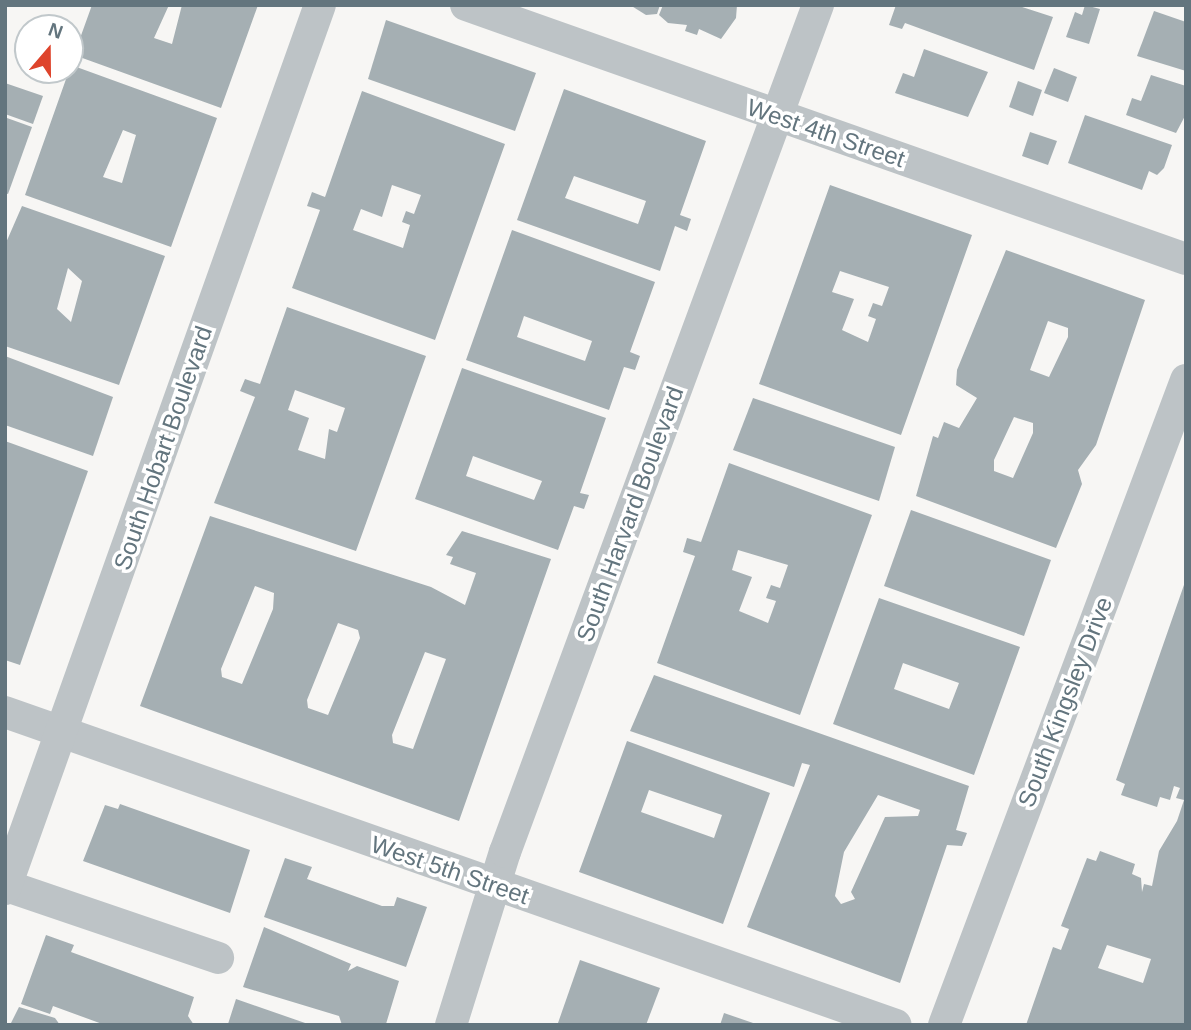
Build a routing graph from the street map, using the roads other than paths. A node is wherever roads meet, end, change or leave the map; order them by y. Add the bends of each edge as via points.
1 (320, 5) edge
2 (466, 5) edge
3 (818, 5) edge
4 (777, 116) junction
5 (1186, 259) edge
6 (1186, 380) edge
7 (5, 712) edge
8 (63, 732) junction
9 (497, 886) junction
10 (6, 888) edge
11 (218, 958) dead end
12 (451, 1025) edge
13 (896, 1025) edge
14 (944, 1025) edge

1 - 8 street, South Hobart Boulevard
2 - 4 street, West 4th Street
3 - 4 street, South Harvard Boulevard
4 - 5 street, West 4th Street
4 - 9 street, South Harvard Boulevard
6 - 14 street, South Kingsley Drive
7 - 8 street, West 5th Street
8 - 9 street, West 5th Street
8 - 10 street, South Hobart Boulevard
9 - 12 street, South Harvard Boulevard
9 - 13 street, West 5th Street
10 - 11 street

